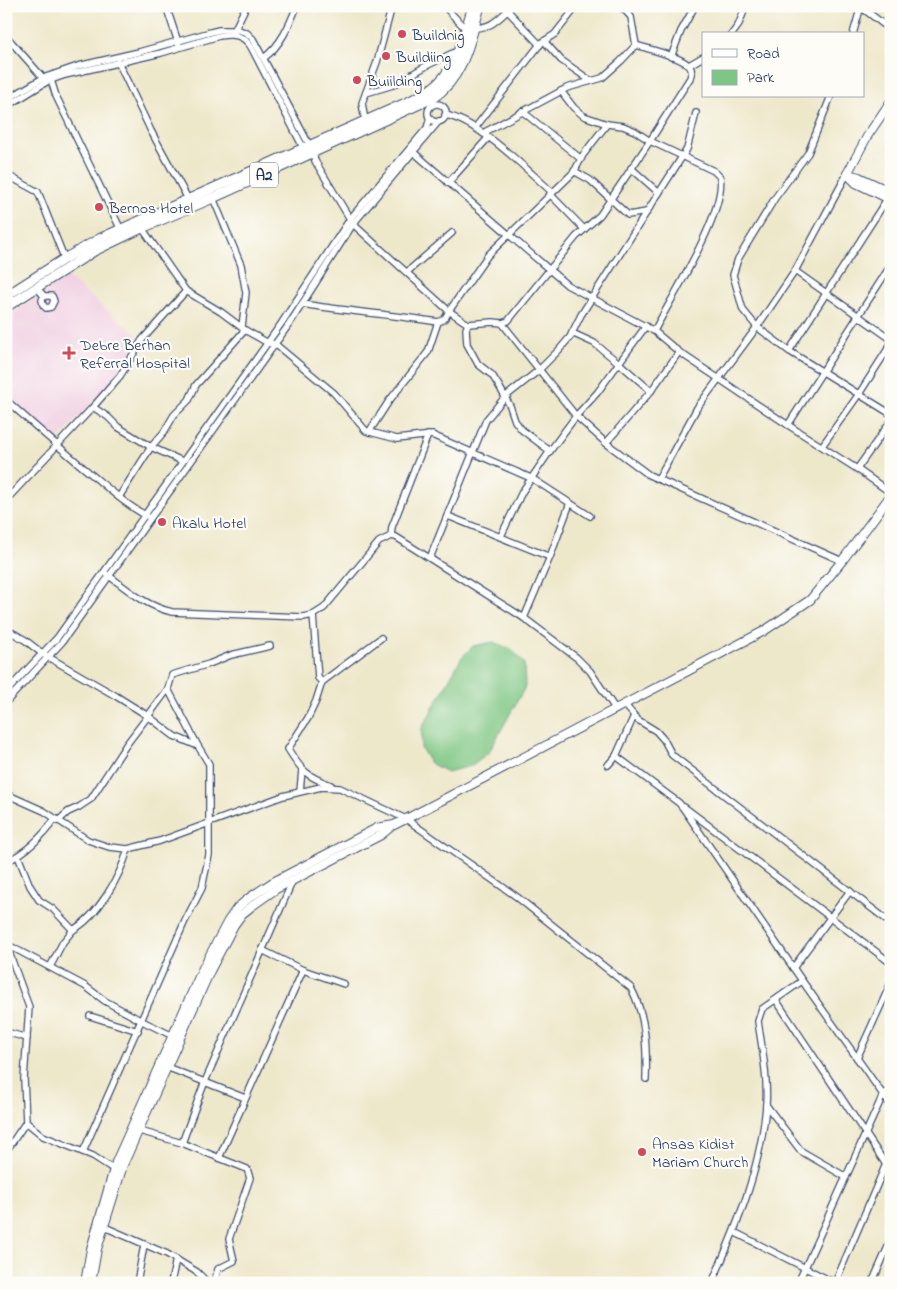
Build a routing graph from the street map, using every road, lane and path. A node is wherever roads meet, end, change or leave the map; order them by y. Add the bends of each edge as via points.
1 (166, 6) edge
2 (246, 6) edge
3 (297, 6) edge
4 (392, 6) edge
5 (444, 6) edge
6 (473, 6) edge
7 (480, 6) edge
8 (578, 6) edge
9 (621, 6) edge
10 (695, 6) edge
11 (746, 6) edge
12 (861, 7) edge
13 (510, 8) edge
14 (470, 28) junction
15 (891, 30) edge
16 (233, 32) junction
17 (734, 32) edge
18 (854, 32) edge
19 (6, 36) edge
20 (542, 43) junction
21 (178, 44) junction
22 (636, 45) junction
23 (463, 51) junction
24 (671, 57) junction
25 (264, 58) junction
26 (702, 58) edge
27 (118, 60) junction
28 (689, 65) junction
29 (47, 80) junction
30 (591, 81) junction
31 (561, 91) junction
32 (434, 92) junction
33 (366, 93) junction
34 (830, 98) edge
35 (6, 100) edge
36 (421, 100) junction
37 (891, 101) edge
38 (442, 105) junction
39 (6, 107) edge
40 (428, 111) junction
41 (522, 111) junction
42 (696, 113) dead end
43 (445, 115) junction
44 (430, 118) junction
45 (365, 121) junction
46 (439, 121) junction
47 (607, 124) junction
48 (475, 128) junction
49 (483, 133) junction
50 (488, 138) junction
51 (650, 141) junction
52 (412, 151) junction
53 (310, 153) junction
54 (683, 155) junction
55 (581, 158) junction
56 (631, 168) junction
57 (574, 170) junction
58 (847, 174) junction
59 (7, 175) edge
60 (448, 183) junction
61 (551, 193) junction
62 (659, 193) junction
63 (611, 197) junction
64 (890, 197) edge
65 (213, 198) junction
66 (188, 199) junction
67 (647, 212) junction
68 (352, 221) junction
69 (142, 228) junction
70 (584, 229) junction
71 (123, 233) junction
72 (452, 234) dead end
73 (509, 234) junction
74 (66, 263) junction
75 (891, 265) edge
76 (549, 270) junction
77 (795, 271) junction
78 (407, 272) junction
79 (36, 287) junction
80 (186, 291) junction
81 (826, 293) junction
82 (6, 296) edge
83 (44, 296) dead end
84 (592, 297) junction
85 (302, 304) junction
86 (6, 307) edge
87 (449, 311) junction
88 (858, 315) junction
89 (438, 322) junction
90 (468, 324) junction
91 (502, 324) junction
92 (646, 326) junction
93 (757, 327) junction
94 (243, 329) junction
95 (654, 331) junction
96 (572, 333) junction
97 (891, 339) edge
98 (268, 343) junction
99 (275, 344) junction
100 (891, 344) edge
101 (789, 351) junction
102 (679, 352) junction
103 (619, 362) junction
104 (539, 370) junction
105 (823, 372) junction
106 (720, 378) junction
107 (651, 391) junction
108 (859, 394) junction
109 (505, 397) junction
110 (6, 400) edge
111 (93, 407) junction
112 (891, 414) edge
113 (576, 416) junction
114 (891, 421) edge
115 (788, 425) junction
116 (369, 432) junction
117 (428, 435) junction
118 (606, 443) junction
119 (57, 446) junction
120 (822, 446) junction
121 (151, 447) junction
122 (550, 451) junction
123 (473, 453) junction
124 (182, 461) junction
125 (857, 469) junction
126 (533, 479) junction
127 (658, 479) junction
128 (891, 494) edge
129 (118, 497) junction
130 (6, 500) edge
131 (570, 503) junction
132 (145, 515) junction
133 (448, 516) junction
134 (590, 516) dead end
135 (151, 518) junction
136 (391, 536) junction
137 (501, 536) junction
138 (550, 557) junction
139 (430, 558) junction
140 (842, 560) junction
141 (107, 574) junction
142 (313, 615) junction
143 (524, 618) junction
144 (6, 630) edge
145 (381, 638) dead end
146 (270, 646) dead end
147 (46, 655) junction
148 (322, 682) junction
149 (168, 689) junction
150 (6, 692) edge
151 (6, 702) edge
152 (625, 706) junction
153 (616, 710) junction
154 (148, 716) junction
155 (634, 716) junction
156 (198, 746) junction
157 (616, 756) junction
158 (608, 765) dead end
159 (302, 770) junction
160 (340, 788) junction
161 (300, 791) junction
162 (6, 794) edge
163 (678, 802) junction
164 (406, 819) junction
165 (56, 820) junction
166 (209, 823) junction
167 (128, 849) junction
168 (18, 856) junction
169 (6, 862) edge
170 (291, 877) junction
171 (850, 891) junction
172 (830, 918) junction
173 (891, 922) edge
174 (73, 930) junction
175 (6, 944) edge
176 (262, 950) junction
177 (891, 963) edge
178 (50, 967) junction
179 (793, 968) junction
180 (303, 970) junction
181 (802, 981) junction
182 (891, 983) edge
183 (344, 984) dead end
184 (776, 1000) junction
185 (90, 1016) dead end
186 (142, 1021) junction
187 (138, 1031) junction
188 (6, 1032) edge
189 (27, 1038) junction
190 (176, 1038) junction
191 (857, 1058) junction
192 (163, 1066) junction
193 (646, 1079) dead end
194 (206, 1082) junction
195 (891, 1089) edge
196 (883, 1094) junction
197 (246, 1098) junction
198 (766, 1105) junction
199 (891, 1106) edge
200 (26, 1122) junction
201 (135, 1129) junction
202 (866, 1133) junction
203 (182, 1143) junction
204 (83, 1152) junction
205 (6, 1156) edge
206 (219, 1158) junction
207 (886, 1164) junction
208 (117, 1172) junction
209 (891, 1172) edge
210 (846, 1177) junction
211 (101, 1225) junction
212 (734, 1232) junction
213 (891, 1240) edge
214 (144, 1245) junction
215 (176, 1260) junction
216 (805, 1268) junction
217 (85, 1283) edge
218 (91, 1283) edge
219 (137, 1283) edge
220 (172, 1283) edge
221 (208, 1283) edge
222 (214, 1283) edge
223 (712, 1283) edge
224 (798, 1283) edge
225 (835, 1283) edge
226 (872, 1283) edge

1 - 21 street
2 - 16 street
3 - 25 street via 280,42
4 - 33 street
5 - 14 street
6 - 14 highway, A2
7 - 14 highway, A2
8 - 20 street via 555,34
9 - 22 street via 631,17
10 - 24 street
11 - 17 street
12 - 15 street
12 - 18 street
13 - 14 street via 494,24
13 - 20 street
14 - 23 highway, A2
16 - 21 street via 220,30
16 - 25 street via 247,33
16 - 53 street via 246,39
19 - 29 street
20 - 30 street
20 - 48 street
21 - 27 street
22 - 24 street
22 - 30 street via 602,78
23 - 32 highway, A2
23 - 33 street via 428,65 393,85
24 - 28 street
25 - 53 street
26 - 28 street
27 - 29 street
27 - 66 street via 158,145
28 - 51 street via 692,70 690,78
29 - 35 street
29 - 39 street
29 - 71 street
30 - 31 street
31 - 41 street
31 - 47 street via 584,116
32 - 36 highway, A2
32 - 38 street
33 - 45 street via 362,103
34 - 93 street via 808,153 775,198 738,259 733,275 743,310
36 - 40 street
36 - 45 highway, A2
36 - 53 highway, A2
37 - 58 main road
38 - 40 street via 433,105
38 - 43 street
40 - 44 street
41 - 49 street
41 - 55 street
42 - 54 street
43 - 46 street
43 - 48 street
44 - 46 street
44 - 52 street
45 - 53 highway, A2
46 - 52 street
47 - 51 street via 623,126
47 - 55 street
48 - 49 street
49 - 50 street
50 - 60 street
50 - 61 street
51 - 54 street
51 - 56 street
52 - 60 street
52 - 68 street
53 - 65 highway, A2
53 - 66 highway, A2
53 - 68 street
54 - 62 street
54 - 95 street via 714,171 720,177 720,191 705,239
55 - 57 street
56 - 62 street
56 - 63 street
57 - 61 street
57 - 63 street
58 - 64 main road via 859,177
58 - 77 street
59 - 74 street via 38,192
60 - 73 street
61 - 70 street
61 - 73 street
62 - 67 street
63 - 67 street via 628,215
63 - 70 street via 600,214
64 - 81 street
65 - 69 highway, A2
65 - 94 street via 241,265 246,293
66 - 71 highway, A2
67 - 84 street
68 - 78 street
68 - 85 street
68 - 98 street
69 - 71 highway, A2
69 - 80 street
70 - 76 street
71 - 74 highway, A2
72 - 78 street
73 - 76 street
73 - 87 street via 488,255
74 - 79 highway, A2
74 - 82 highway, A2
75 - 88 street
76 - 84 street via 567,285
76 - 91 street via 508,321
77 - 81 street
77 - 93 street
78 - 87 street
79 - 83 street
79 - 86 highway, A2
80 - 94 street
80 - 111 street via 142,340 120,376
81 - 88 street
81 - 101 street
84 - 92 street
84 - 96 street
85 - 89 street
85 - 99 street
87 - 89 street via 446,318
87 - 90 street
88 - 97 street
88 - 105 street
89 - 116 street via 428,352
90 - 91 street
90 - 109 street via 467,344 478,364 492,375
91 - 104 street
92 - 95 street
92 - 103 street
93 - 101 street
93 - 106 street
94 - 98 street
94 - 121 street
95 - 102 street
96 - 103 street
96 - 104 street
98 - 99 street
98 - 124 street
99 - 116 street via 334,393
99 - 135 street
100 - 108 street
101 - 105 street
102 - 106 street
102 - 107 street
103 - 107 street
103 - 113 street
104 - 109 street
104 - 113 street
105 - 108 street
105 - 115 street
106 - 115 street
106 - 127 street via 696,408
107 - 118 street
108 - 112 street
108 - 120 street
109 - 122 street via 522,430
109 - 123 street via 486,420
110 - 119 street
111 - 119 street
111 - 121 street via 118,428
113 - 118 street
113 - 122 street
114 - 125 street
115 - 120 street
116 - 117 street via 397,439
117 - 123 street
117 - 136 street via 392,526
118 - 127 street
119 - 129 street
119 - 130 street
120 - 125 street
121 - 124 street
121 - 129 street
122 - 126 street
123 - 126 street
123 - 133 street
124 - 132 street
125 - 128 street
126 - 131 street
126 - 137 street via 513,508
127 - 140 street
128 - 140 main road
129 - 132 street
131 - 134 street
131 - 138 street
132 - 135 street
132 - 141 street
133 - 137 street
133 - 139 street
135 - 141 street
136 - 139 street
136 - 142 street via 380,542 324,608
137 - 138 street
138 - 143 street
139 - 143 street
140 - 152 main road via 798,610
141 - 142 street via 143,601 172,612
141 - 147 street
142 - 148 street via 318,678
143 - 153 street via 577,658 590,671
144 - 147 street
145 - 148 street
146 - 149 street via 231,654 172,675
147 - 150 street
147 - 151 street
147 - 154 street
148 - 159 street via 308,718 288,749
149 - 154 street
149 - 156 street
152 - 153 main road
152 - 155 street
153 - 164 main road
154 - 156 street via 174,736
154 - 165 street via 91,799
155 - 157 street
155 - 171 street via 656,731 672,755
156 - 166 street via 210,764
157 - 158 street
157 - 163 street
159 - 160 street
159 - 161 street
160 - 161 street
160 - 164 street
161 - 166 street
162 - 165 street
163 - 172 street
163 - 179 street
164 - 170 main road via 381,835
164 - 193 street via 517,897 631,988 643,1019
165 - 167 street via 88,840
165 - 168 street via 43,836
166 - 167 street via 160,842
166 - 186 street via 209,855 202,888
167 - 174 street via 124,864 98,907 84,924
168 - 169 street
168 - 174 street via 39,900 53,909
170 - 176 street
170 - 190 main road via 242,914 234,925
171 - 172 street
171 - 173 street
172 - 177 street
172 - 179 street
174 - 178 street
175 - 178 street
175 - 189 street via 29,1007
176 - 180 street
176 - 194 street
178 - 186 street
179 - 181 street
180 - 183 street
180 - 197 street
181 - 184 street
181 - 191 street
182 - 191 street
184 - 198 street via 762,1009 758,1021
184 - 202 street
185 - 187 street
186 - 187 street
186 - 190 street
187 - 204 street
188 - 189 street
189 - 200 street via 24,1079
190 - 192 main road
191 - 196 street
192 - 194 street
192 - 201 main road
194 - 197 street
194 - 203 street
195 - 196 street
196 - 199 street
196 - 202 street
197 - 206 street
198 - 210 street via 801,1150
198 - 212 street via 757,1158
200 - 204 street via 43,1136
200 - 205 street
201 - 203 street
201 - 208 main road
202 - 207 street
202 - 210 street
203 - 206 street
204 - 208 street
206 - 222 street via 247,1169 250,1178 228,1239 234,1261 218,1269
207 - 209 street
207 - 225 street
208 - 211 main road
210 - 216 street
211 - 214 street
211 - 217 main road
211 - 218 main road
212 - 216 street
212 - 223 street
213 - 226 street
214 - 215 street
214 - 219 street
215 - 220 street
215 - 221 street
216 - 224 street
216 - 225 street

